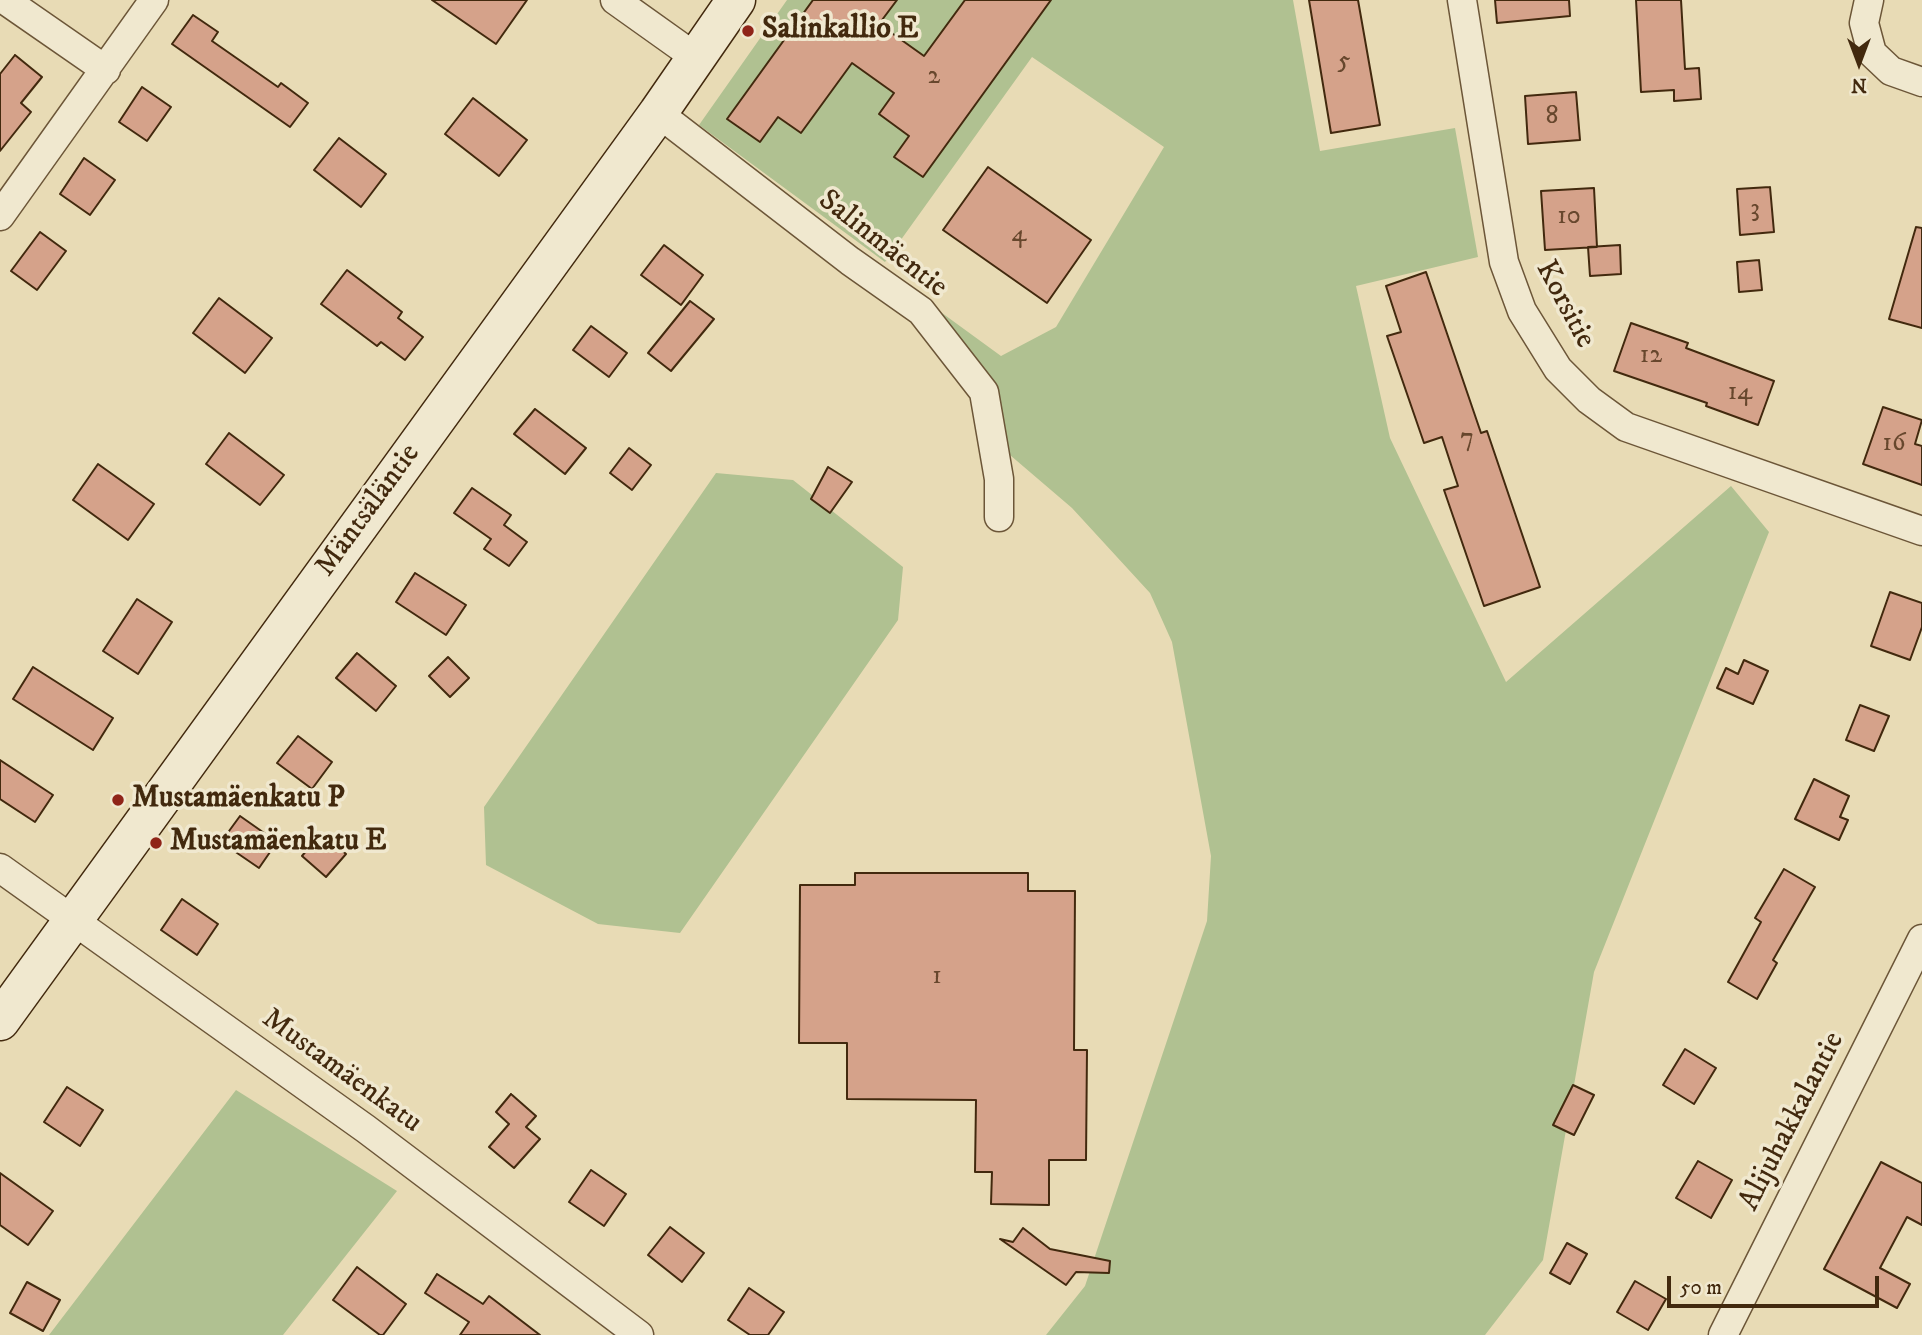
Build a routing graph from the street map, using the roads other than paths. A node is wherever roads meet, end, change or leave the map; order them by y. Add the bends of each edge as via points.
1 (5, 0) edge
2 (154, 0) edge
3 (615, 0) edge
4 (736, 0) edge
5 (1462, 0) edge
6 (1869, 0) edge
7 (695, 57) junction
8 (106, 69) junction
9 (1922, 82) edge
10 (659, 113) junction
11 (0, 216) edge
12 (999, 517) dead end
13 (1922, 531) edge
14 (0, 868) edge
15 (72, 920) junction
16 (1922, 939) edge
17 (0, 1021) edge
18 (639, 1335) edge
19 (1723, 1335) edge

1 - 8 street
2 - 8 street
3 - 7 street
4 - 7 street, Mäntsäläntie
5 - 13 street, Korsitie via 1504,262 1522,311 1558,369 1626,427
6 - 9 street via 1864,23 1872,53 1891,71
7 - 10 street, Mäntsäläntie
8 - 11 street
10 - 12 street, Salinmäentie via 921,311 984,392 999,479
10 - 15 street, Mäntsäläntie
14 - 15 street, Mustamäenkatu
15 - 17 street, Mäntsäläntie
15 - 18 street, Mustamäenkatu via 366,1129
16 - 19 street, Alijuhakkalantie

